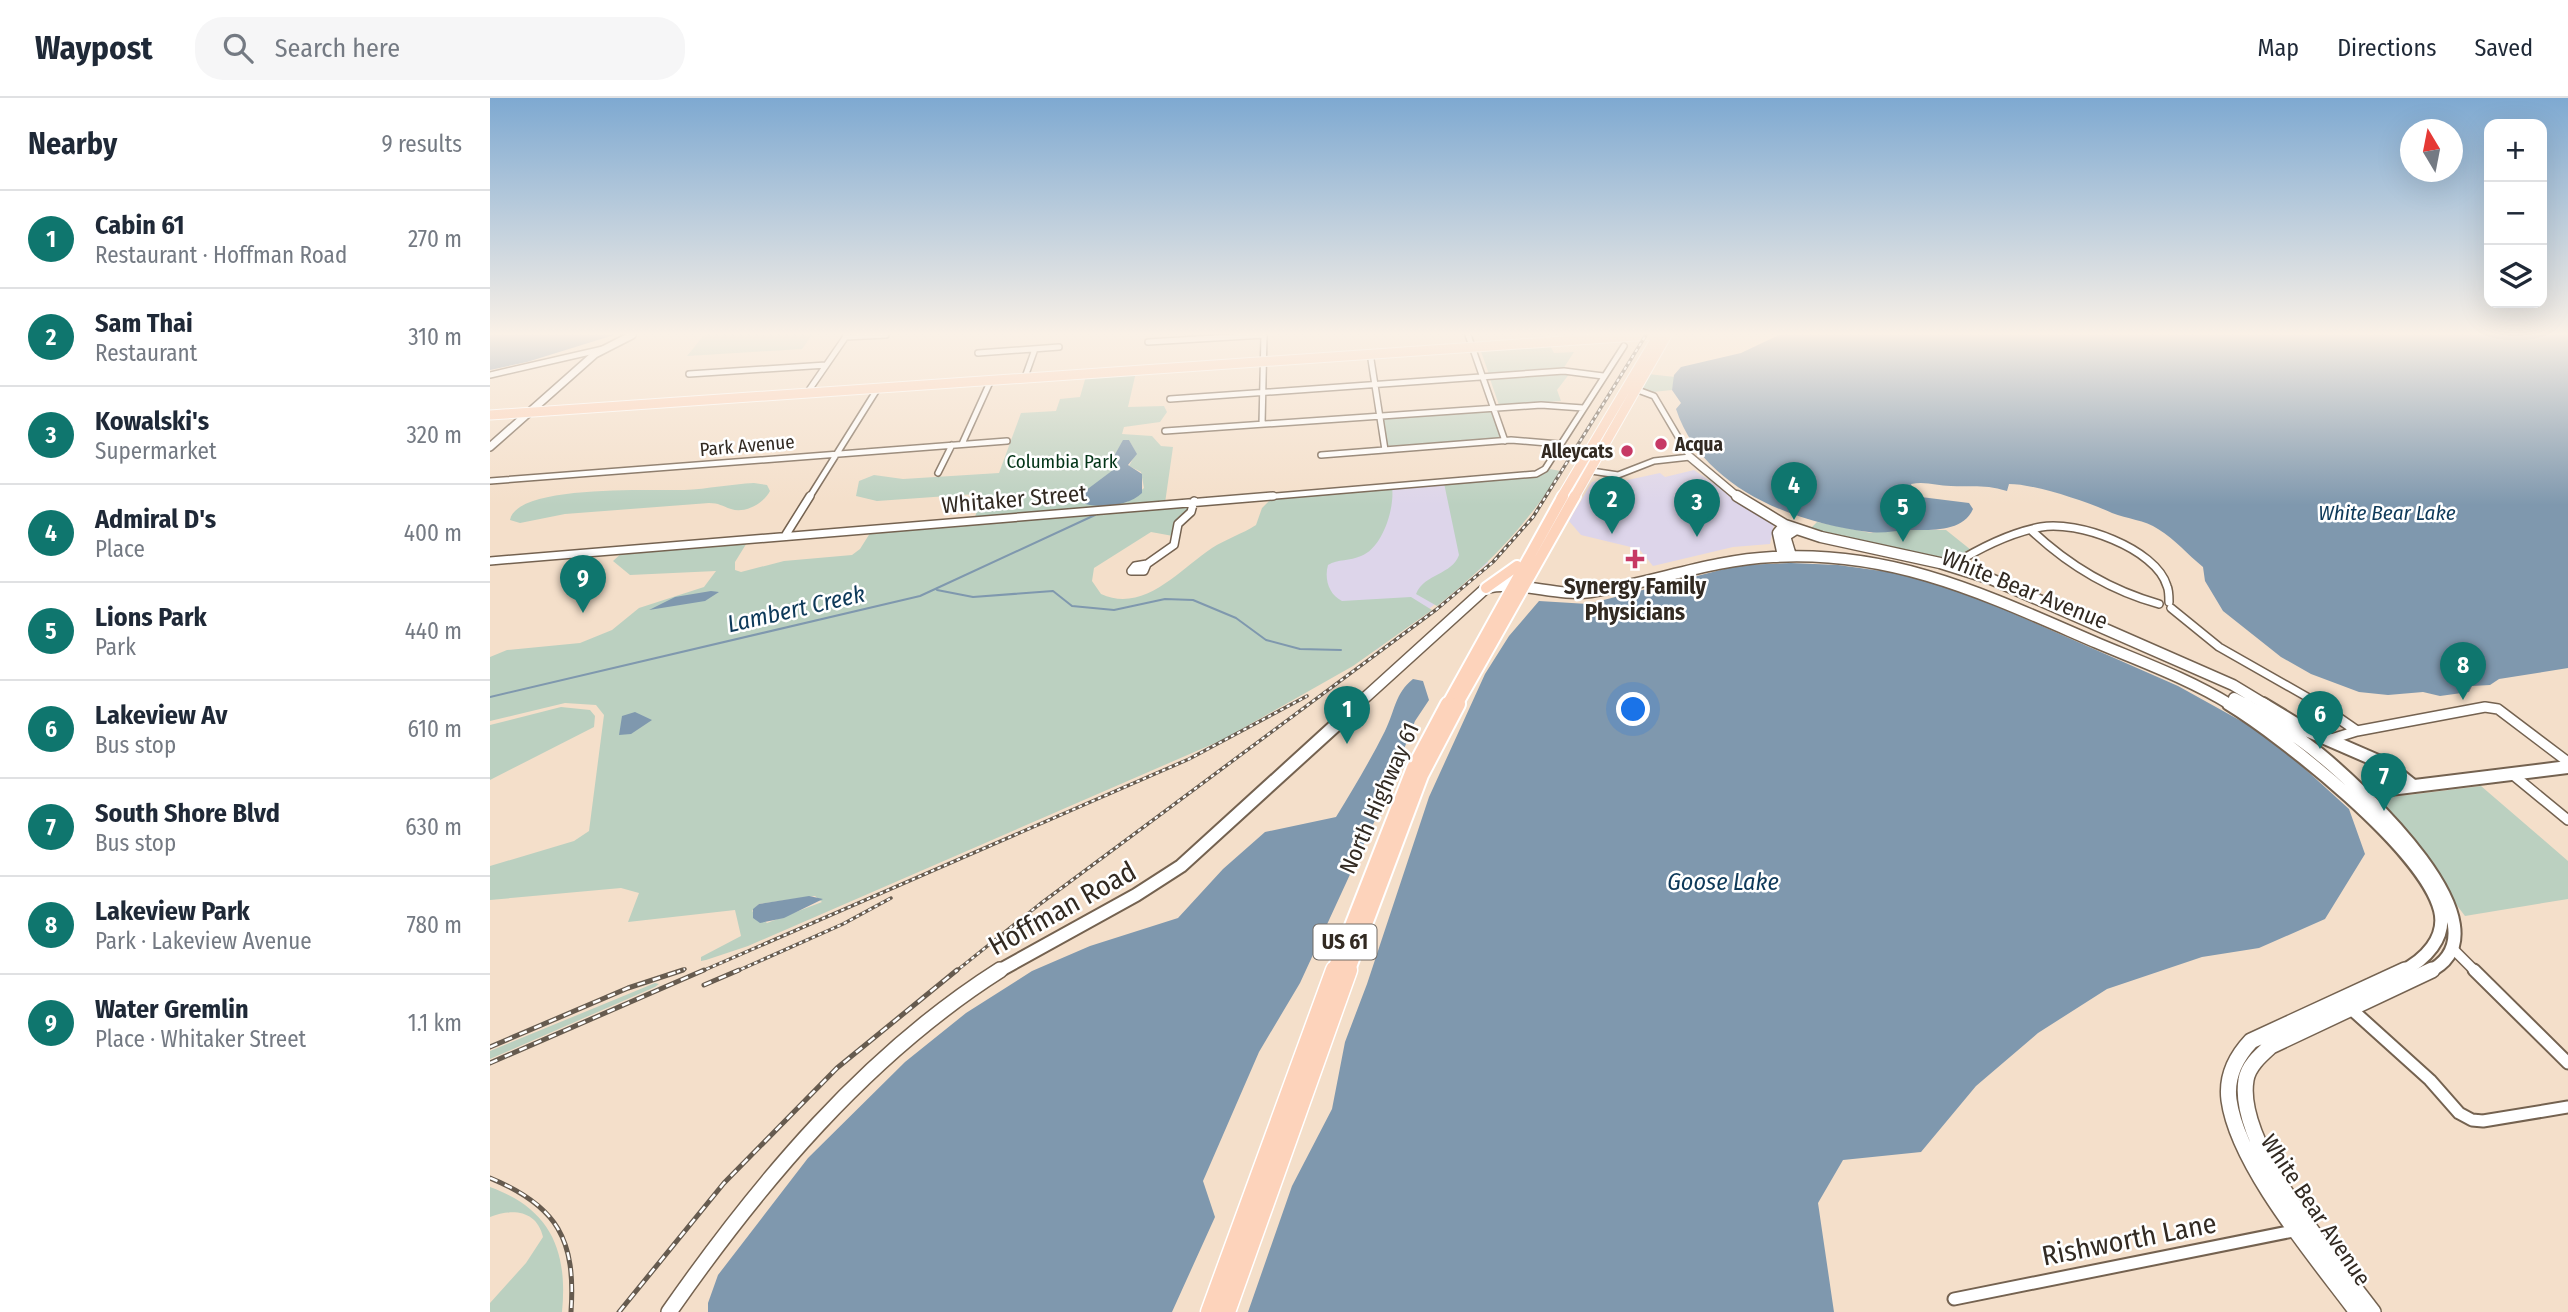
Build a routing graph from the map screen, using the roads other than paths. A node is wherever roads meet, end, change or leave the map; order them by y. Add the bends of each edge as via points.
1 (554, 392) edge
2 (826, 392) edge
3 (876, 392) edge
4 (986, 392) edge
5 (1281, 392) edge
6 (1376, 392) edge
7 (1487, 392) edge
8 (1593, 392) edge
9 (1625, 392) edge
10 (1633, 392) edge
11 (1643, 392) edge
12 (807, 393) joint
13 (1262, 393) junction
14 (1170, 399) dead end
15 (1493, 408) junction
16 (1583, 408) junction
17 (530, 412) junction
18 (490, 415) edge
19 (1380, 416) junction
20 (1262, 424) junction
21 (1165, 431) dead end
22 (1007, 441) dead end
23 (1505, 441) junction
24 (492, 444) edge
25 (962, 444) junction
26 (1559, 444) junction
27 (952, 445) junction
28 (1385, 450) junction
29 (837, 454) junction
30 (1321, 455) dead end
31 (1690, 457) junction
32 (1586, 469) junction
33 (938, 473) dead end
34 (490, 481) edge
35 (1194, 501) junction
36 (1790, 527) junction
37 (2031, 530) junction
38 (785, 536) junction
39 (1786, 553) junction
40 (1525, 559) junction
41 (490, 561) edge
42 (1147, 564) dead end
43 (1951, 566) junction
44 (1519, 587) junction
45 (1486, 588) junction
46 (2170, 605) junction
47 (2357, 732) junction
48 (2328, 740) junction
49 (2568, 765) edge
50 (2512, 774) junction
51 (2413, 786) junction
52 (2355, 793) junction
53 (2568, 820) edge
54 (2452, 948) junction
55 (2347, 1005) junction
56 (2568, 1063) edge
57 (2568, 1107) edge
58 (2306, 1228) junction
59 (1955, 1299) dead end
60 (669, 1312) edge
61 (1210, 1312) edge
62 (1226, 1312) edge
63 (2357, 1312) edge
64 (2373, 1312) edge

1 - 17 street
2 - 12 main road
3 - 29 street
4 - 25 street
5 - 13 street
6 - 19 street
7 - 15 street
8 - 16 street
9 - 32 main road, North Highway 61 / US 61
10 - 32 main road, North Highway 61 / US 61
11 - 31 street via 1651,394
12 - 17 main road
13 - 14 street
13 - 20 street
15 - 16 street
15 - 19 street
15 - 23 street
16 - 26 street
17 - 18 main road
17 - 24 street
19 - 20 street
19 - 28 street
20 - 21 street
22 - 25 street, Park Avenue
23 - 26 street
23 - 28 street
25 - 27 street, Park Avenue
26 - 35 street, Whitaker Street via 1541,472
27 - 29 street, Park Avenue
27 - 33 street
28 - 30 street
29 - 34 street, Park Avenue
29 - 38 street
31 - 32 street via 1654,461 1618,475
31 - 36 street via 1738,497
32 - 40 main road, North Highway 61 / US 61
32 - 44 main road, US 61
35 - 38 street, Whitaker Street
35 - 42 street via 1191,513 1178,524 1174,545
36 - 39 street via 1785,536
36 - 43 street
37 - 43 street
37 - 46 street via 2075,566 2129,594
37 - 46 street via 2072,526 2118,541 2152,563 2168,589
38 - 41 street, Whitaker Street
39 - 44 street, White Bear Avenue via 1695,561 1584,589
39 - 52 street, White Bear Avenue via 1893,561 2004,594 2235,699 2298,738
40 - 44 main road, North Highway 61 / US 61
40 - 45 main road
43 - 48 street via 2218,678
44 - 45 street via 1500,584
44 - 61 main road, North Highway 61 / US 61 via 1413,768
44 - 62 main road, US 61 via 1410,803
45 - 60 street, Hoffman Road via 1181,866 1133,898 998,971 898,1051 783,1166
46 - 47 street via 2219,647 2324,707
47 - 48 street
47 - 49 street via 2485,707 2498,709
48 - 51 street via 2387,765
49 - 50 street
50 - 51 street
50 - 53 street
51 - 52 street
52 - 54 street, White Bear Avenue via 2445,892 2456,924
52 - 55 street, White Bear Avenue via 2422,876 2438,904 2442,926 2435,948 2426,957
54 - 55 street, White Bear Avenue via 2448,958 2423,977
54 - 56 street
55 - 57 street via 2430,1080 2459,1113 2472,1120
55 - 58 street, White Bear Avenue via 2250,1041 2231,1073 2229,1102 2240,1138 2255,1167
58 - 59 street, Rishworth Lane
58 - 63 street, White Bear Avenue
58 - 64 street, White Bear Avenue

